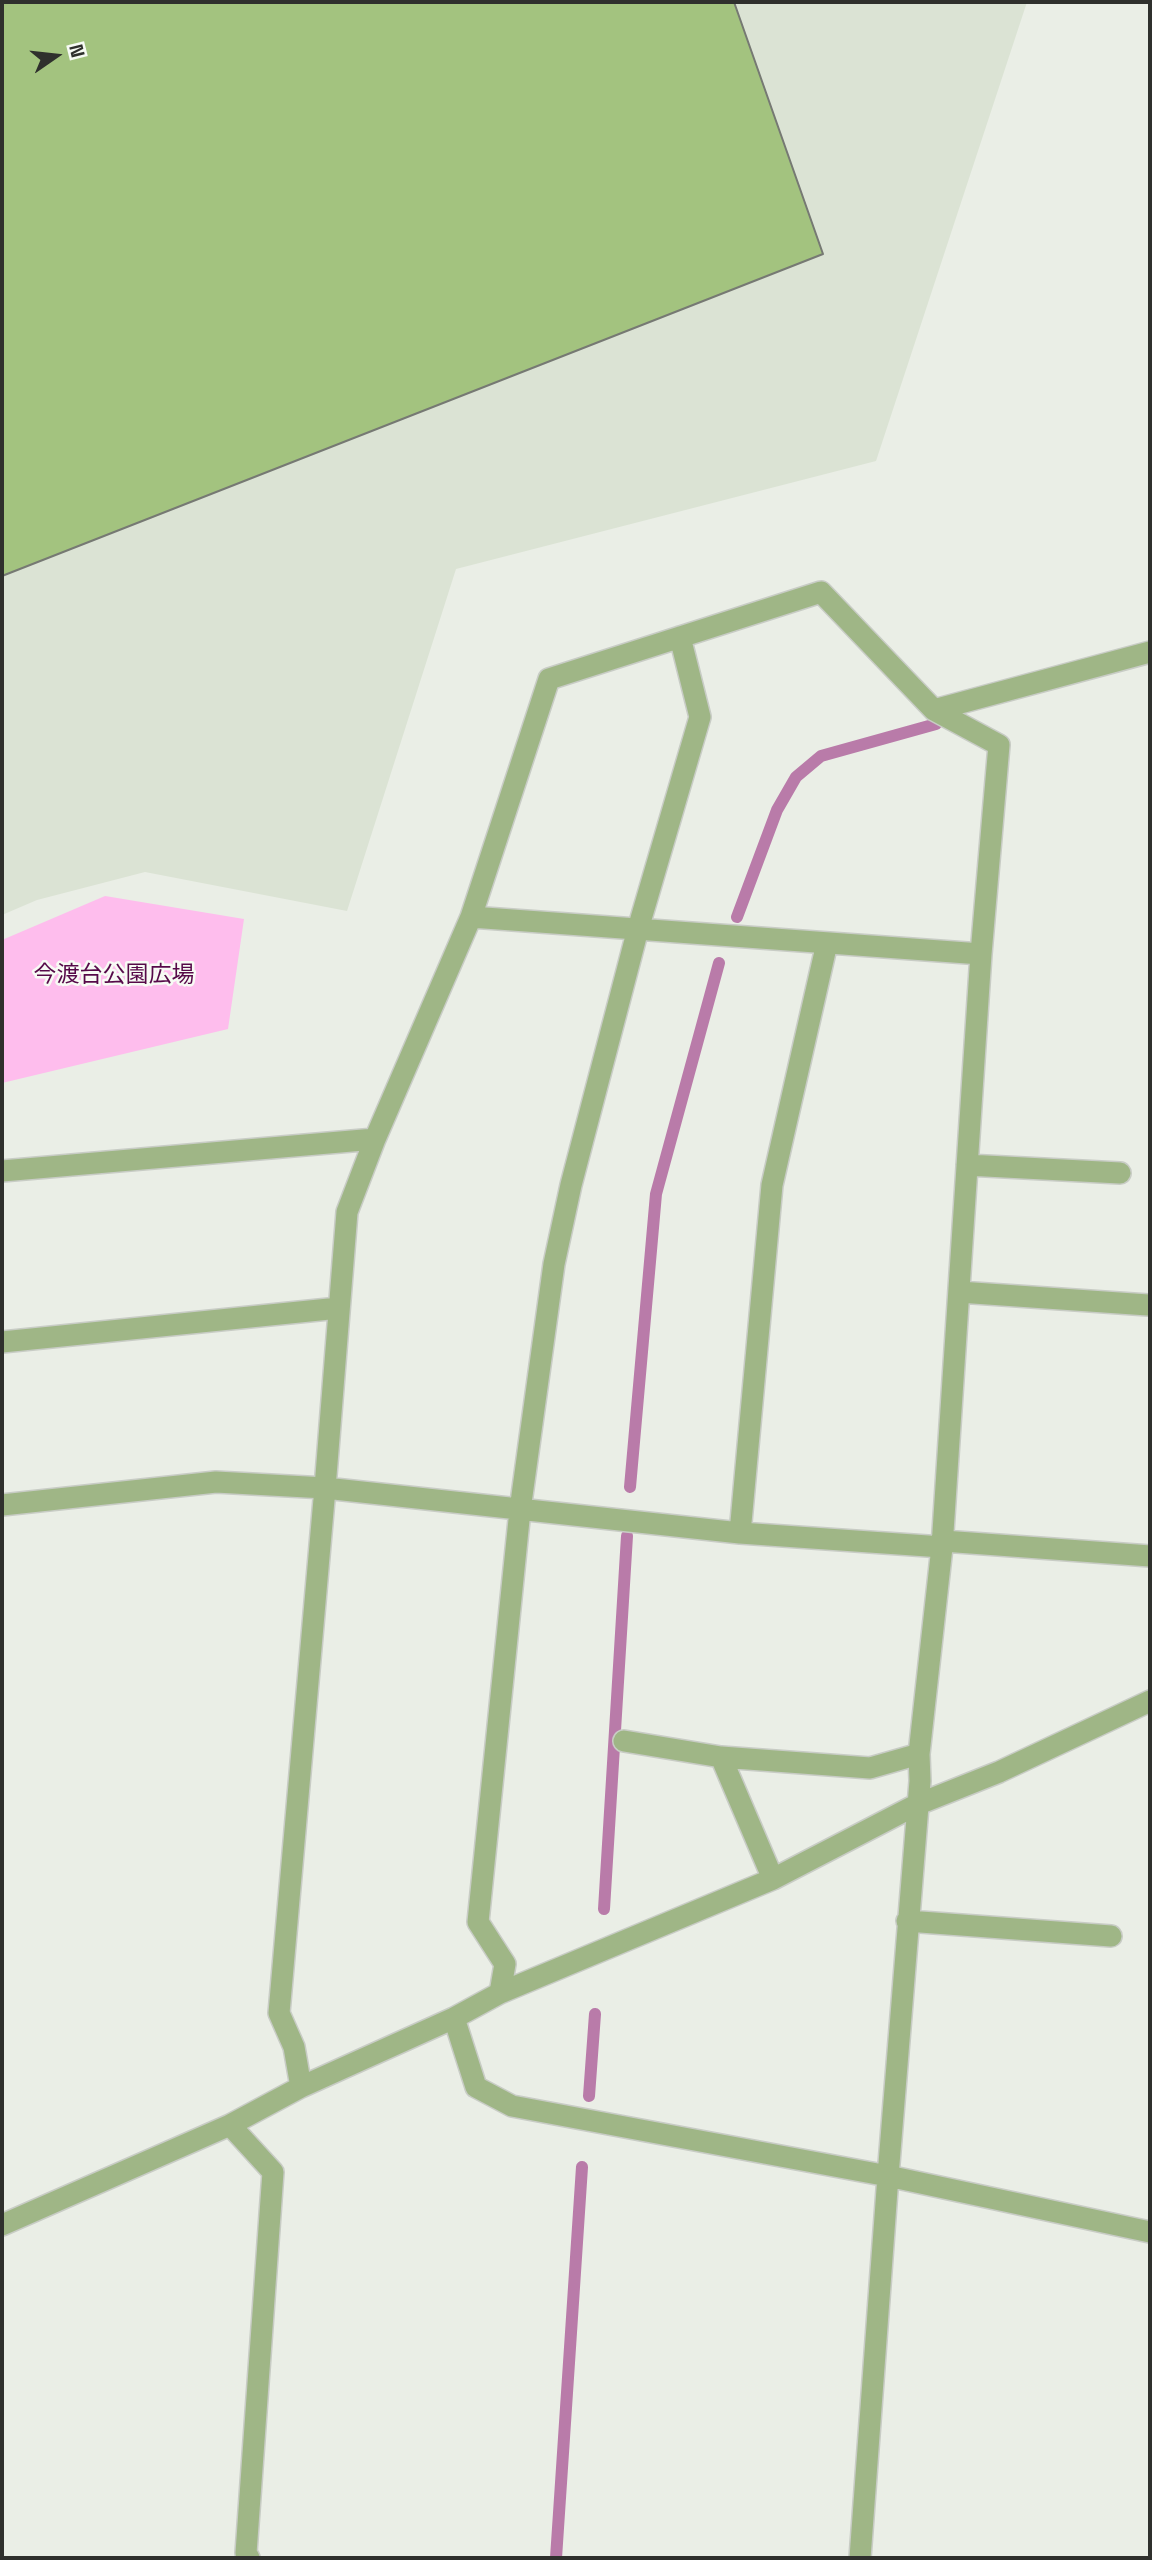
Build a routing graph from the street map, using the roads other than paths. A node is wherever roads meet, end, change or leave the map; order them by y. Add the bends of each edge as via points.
1 (680, 637) junction
2 (1150, 652) edge
3 (934, 710) junction
4 (471, 917) junction
5 (638, 929) junction
6 (827, 943) junction
7 (981, 954) junction
8 (375, 1139) junction
9 (967, 1165) junction
10 (2, 1171) edge
11 (1121, 1173) dead end
12 (959, 1292) junction
13 (1148, 1305) dead end
14 (339, 1308) junction
15 (2, 1342) edge
16 (325, 1488) junction
17 (2, 1505) edge
18 (520, 1510) junction
19 (740, 1533) junction
20 (943, 1544) junction
21 (1150, 1556) edge
22 (1150, 1701) edge
23 (624, 1741) dead end
24 (919, 1754) junction
25 (721, 1757) junction
26 (916, 1805) junction
27 (773, 1879) junction
28 (907, 1921) junction
29 (1111, 1936) dead end
30 (500, 1993) junction
31 (454, 2018) junction
32 (301, 2087) junction
33 (230, 2125) junction
34 (888, 2176) junction
35 (2, 2225) edge
36 (1150, 2232) edge
37 (249, 2558) edge
38 (860, 2558) edge

1 - 3 street via 821,592
1 - 4 street via 549,679
1 - 5 street via 700,717
2 - 3 street
3 - 7 street via 999,746
4 - 5 street
4 - 8 street
5 - 6 street
5 - 18 street via 554,1264
6 - 7 street
6 - 19 street via 772,1185
7 - 9 street
8 - 10 street
8 - 14 street via 347,1212
9 - 11 street
9 - 12 street
12 - 13 street
12 - 20 street
14 - 15 street
14 - 16 street
16 - 17 street via 216,1482
16 - 18 street
16 - 32 street via 279,2013 295,2047
18 - 19 street
18 - 30 street via 478,1922 505,1964
19 - 20 street
20 - 21 street
20 - 24 street
22 - 26 street via 999,1772
23 - 25 street
24 - 25 street via 870,1768
24 - 26 street
25 - 27 street
26 - 27 street
26 - 28 street
27 - 30 street
28 - 29 street
28 - 34 street
30 - 31 street
31 - 32 street
31 - 34 street via 476,2087 512,2106
32 - 33 street
33 - 35 street
33 - 37 street via 273,2172
34 - 36 street
34 - 38 street

